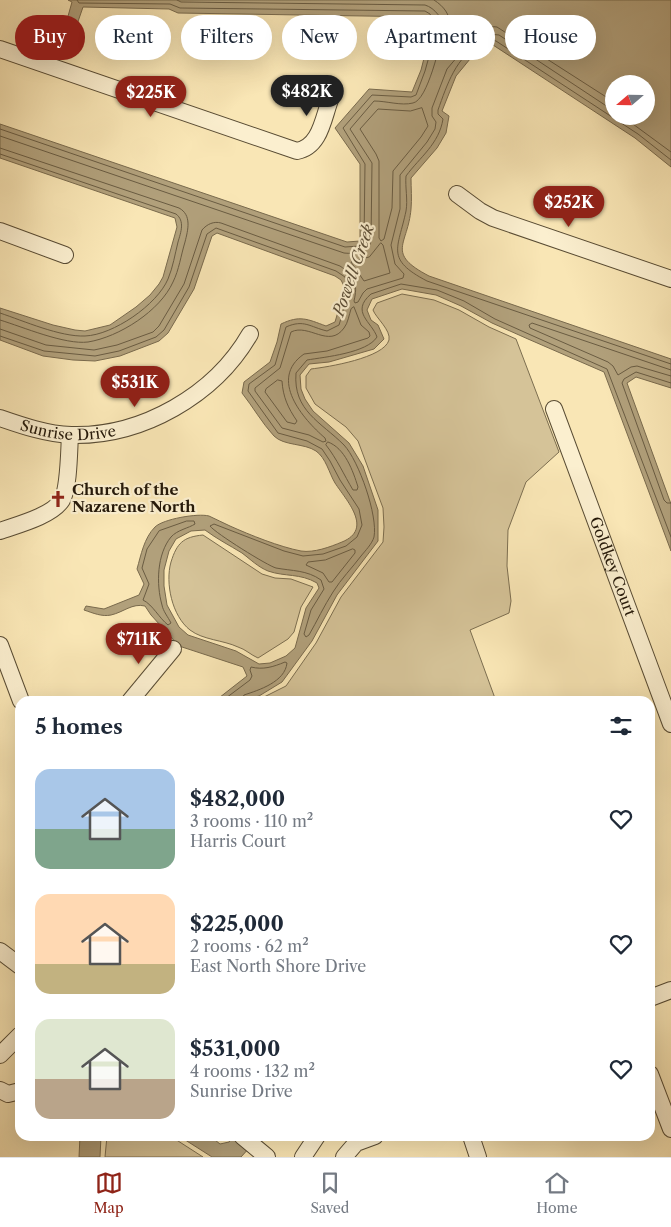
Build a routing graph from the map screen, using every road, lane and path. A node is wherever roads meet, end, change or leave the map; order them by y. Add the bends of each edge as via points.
1 (0, 50) edge
2 (330, 100) dead end
3 (457, 194) dead end
4 (0, 231) edge
5 (65, 255) dead end
6 (671, 279) edge
7 (250, 334) dead end
8 (554, 409) dead end
9 (0, 418) edge
10 (70, 435) junction
11 (0, 531) edge
12 (0, 645) edge
13 (173, 649) dead end
14 (19, 696) edge
15 (134, 696) edge
16 (671, 724) edge
17 (0, 951) edge
18 (15, 962) edge
19 (671, 990) edge
20 (655, 996) edge
21 (15, 1040) edge
22 (0, 1055) edge
23 (655, 1087) edge
24 (0, 1090) edge
25 (15, 1092) edge
26 (671, 1130) edge
27 (248, 1141) edge
28 (314, 1141) edge
29 (363, 1141) edge
30 (473, 1141) edge
31 (264, 1154) edge
32 (303, 1157) edge
33 (344, 1157) edge
34 (478, 1157) edge

1 - 2 street via 289,150 305,150 315,141
3 - 6 street via 493,218
4 - 5 street
7 - 10 street, Sunrise Drive via 238,353 208,384 176,408 118,430
8 - 16 street, Goldkey Court
9 - 10 street, Sunrise Drive
10 - 11 street via 62,499 55,508 42,515
12 - 14 street
13 - 15 street
17 - 18 street
19 - 20 street
21 - 22 street
23 - 26 street
24 - 25 street via 8,1094
27 - 31 street
28 - 32 street
29 - 33 street
30 - 34 street

